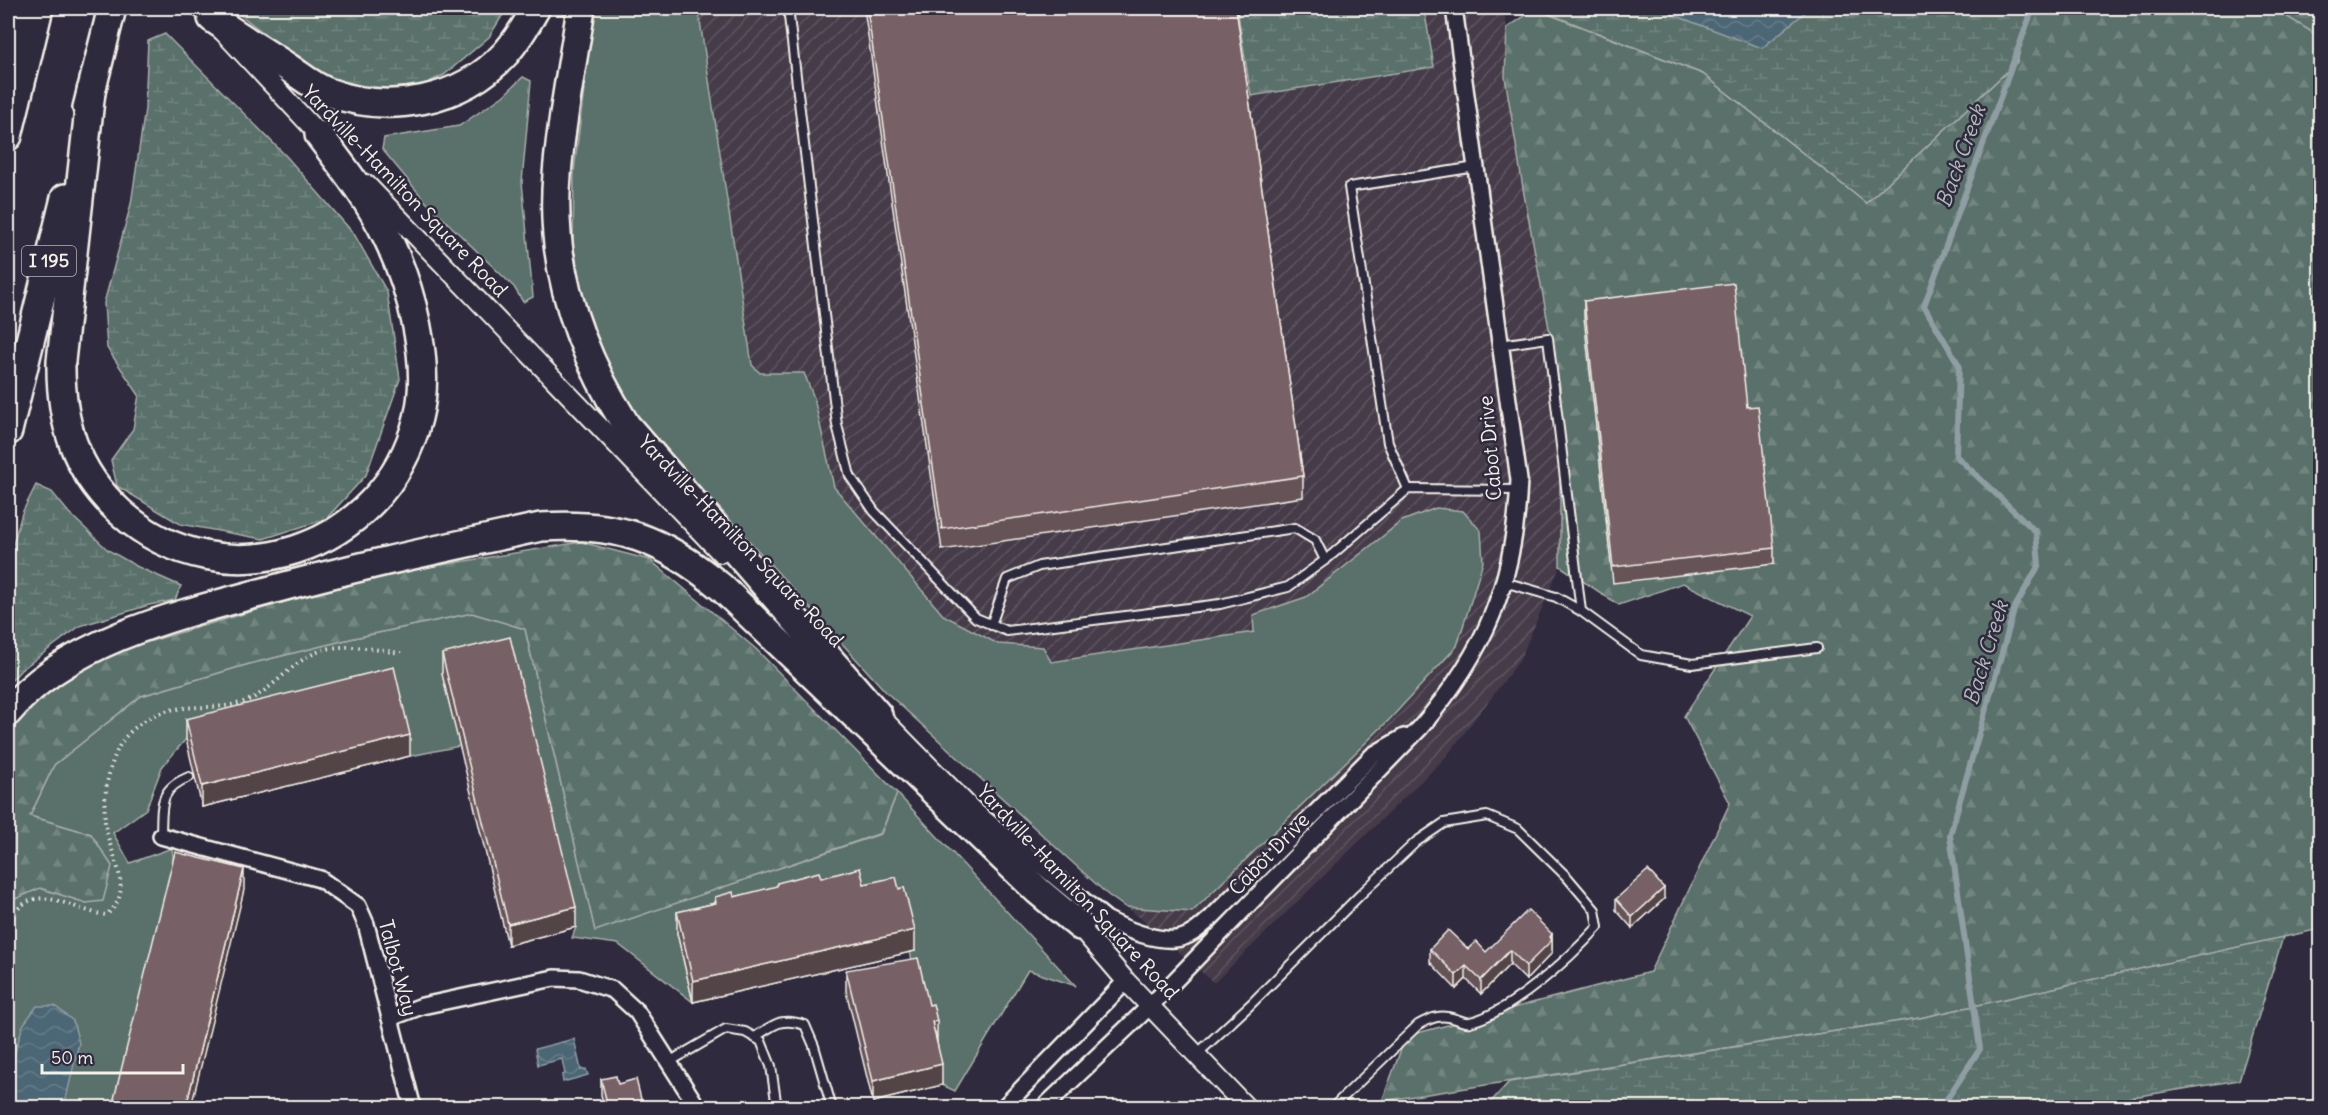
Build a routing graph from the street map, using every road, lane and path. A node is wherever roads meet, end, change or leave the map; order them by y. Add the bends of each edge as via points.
1 (25, 8) edge
2 (39, 8) edge
3 (112, 8) edge
4 (536, 8) edge
5 (581, 8) edge
6 (788, 8) edge
7 (1454, 8) edge
8 (206, 13) edge
9 (8, 41) edge
10 (91, 91) junction
11 (319, 135) junction
12 (8, 136) edge
13 (1476, 167) junction
14 (1500, 345) junction
15 (8, 431) edge
16 (1408, 489) junction
17 (1518, 490) junction
18 (1325, 560) junction
19 (1504, 582) junction
20 (1581, 610) junction
21 (991, 624) junction
22 (1817, 648) dead end
23 (8, 712) edge
24 (878, 715) junction
25 (1420, 728) junction
26 (189, 777) dead end
27 (968, 805) junction
28 (161, 836) joint
29 (1080, 926) junction
30 (1126, 981) junction
31 (1151, 1005) junction
32 (390, 1018) junction
33 (755, 1037) junction
34 (1197, 1054) junction
35 (669, 1062) junction
36 (413, 1107) edge
37 (698, 1107) edge
38 (777, 1107) edge
39 (832, 1107) edge
40 (1003, 1107) edge
41 (1043, 1107) edge
42 (1248, 1107) edge
43 (1332, 1107) edge

1 - 9 highway
2 - 12 highway
3 - 10 highway, I 195
4 - 8 highway via 505,54 484,73 432,98 379,104 325,91
5 - 24 highway via 556,201 562,272 587,355 626,425
6 - 21 lane via 837,425 850,476 874,511 976,618
7 - 13 street, Cabot Drive
8 - 11 street, Yardville-Hamilton Square Road
10 - 11 highway via 61,361 64,418 88,476 108,501 158,539 215,557 272,557 299,550 355,520 396,472 418,417 423,372 416,324 403,277 369,202
10 - 15 highway, I 195
11 - 24 street, Yardville-Hamilton Square Road
13 - 14 street, Cabot Drive
13 - 16 lane via 1349,187 1388,443
14 - 17 street, Cabot Drive
14 - 20 lane via 1548,338
16 - 17 lane
16 - 18 lane
17 - 19 street, Cabot Drive
18 - 21 lane via 1288,587 1220,604 1007,631
18 - 21 lane via 1315,540 1295,528 1039,566 1007,579
19 - 20 lane via 1556,597
19 - 25 street, Cabot Drive via 1485,634 1468,666
20 - 22 lane via 1641,655 1692,664
23 - 29 highway via 37,683 68,661 99,645 194,610 345,570 541,528 603,527 656,543 694,565 721,587 1038,891
24 - 27 street, Yardville-Hamilton Square Road
25 - 27 street via 1373,755 1212,917 1195,931 1176,939 1128,931 1106,919
25 - 31 street, Cabot Drive
26 - 28 lane via 167,791 162,802
27 - 29 street, Yardville-Hamilton Square Road
28 - 32 street, Talbot Way via 320,879 348,896 358,906 366,924
29 - 30 street, Yardville-Hamilton Square Road
30 - 31 street, Yardville-Hamilton Square Road
30 - 40 street
31 - 34 street, Yardville-Hamilton Square Road
31 - 41 street, Cabot Drive
32 - 35 street via 422,1006 554,978 579,979 613,990 637,1012
32 - 36 street, Talbot Way
33 - 35 lane via 726,1029
33 - 38 lane via 761,1041 771,1066
33 - 39 lane via 789,1020 806,1025
34 - 42 street, Yardville-Hamilton Square Road
34 - 43 lane via 1416,842 1444,823 1487,816 1518,829 1595,910 1598,927 1501,1010 1467,1023 1444,1016 1431,1017 1418,1025
35 - 37 street

